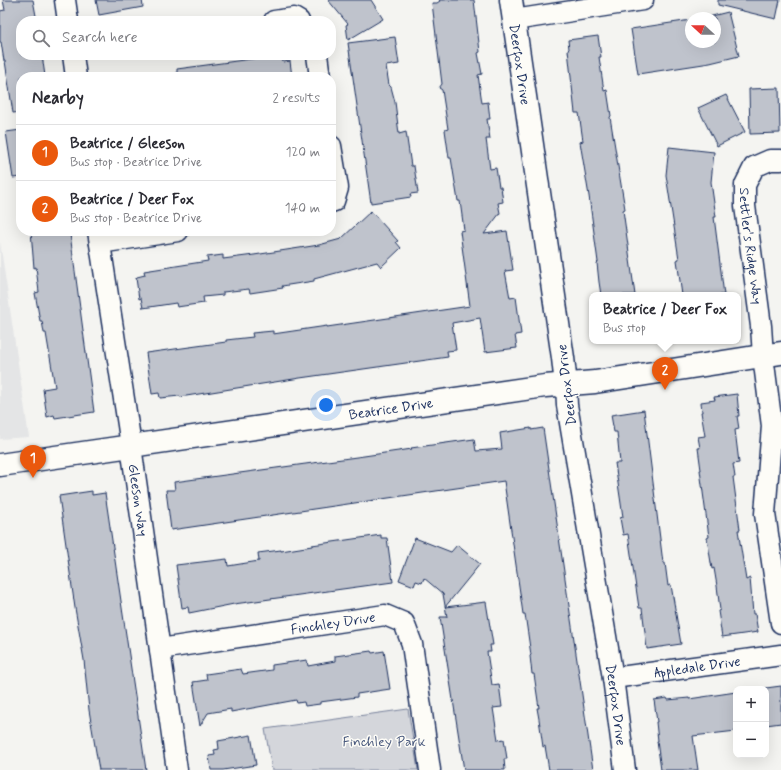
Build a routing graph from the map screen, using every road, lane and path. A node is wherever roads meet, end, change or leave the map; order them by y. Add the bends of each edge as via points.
1 (65, 0) edge
2 (643, 0) edge
3 (512, 10) edge
4 (67, 16) edge
5 (74, 60) edge
6 (318, 60) edge
7 (75, 72) edge
8 (319, 72) edge
9 (781, 160) edge
10 (336, 176) edge
11 (336, 194) edge
12 (112, 236) edge
13 (99, 237) edge
14 (772, 354) edge
15 (566, 385) junction
16 (131, 446) junction
17 (0, 465) edge
18 (775, 481) edge
19 (781, 623) edge
20 (160, 649) junction
21 (781, 655) edge
22 (613, 678) junction
23 (177, 770) edge
24 (430, 770) edge
25 (625, 770) edge

1 - 4 street
2 - 3 street
3 - 15 street, Deerfox Drive
5 - 7 street
6 - 8 street
9 - 14 street, Settler's Ridge Way via 770,160 754,167 745,185 745,206 761,326
10 - 11 street
12 - 13 street
13 - 16 street, Gleeson Way
14 - 15 street, Beatrice Drive
14 - 18 street, Settler's Ridge Way
15 - 16 street, Beatrice Drive via 537,387
15 - 22 street, Deerfox Drive via 567,404
16 - 17 street, Beatrice Drive
16 - 20 street, Gleeson Way
18 - 19 street, Settler's Ridge Way via 765,514
20 - 23 street, Gleeson Way
20 - 24 street, Finchley Drive via 385,615 404,623 412,644
21 - 22 street, Appledale Drive
22 - 25 street, Deerfox Drive

